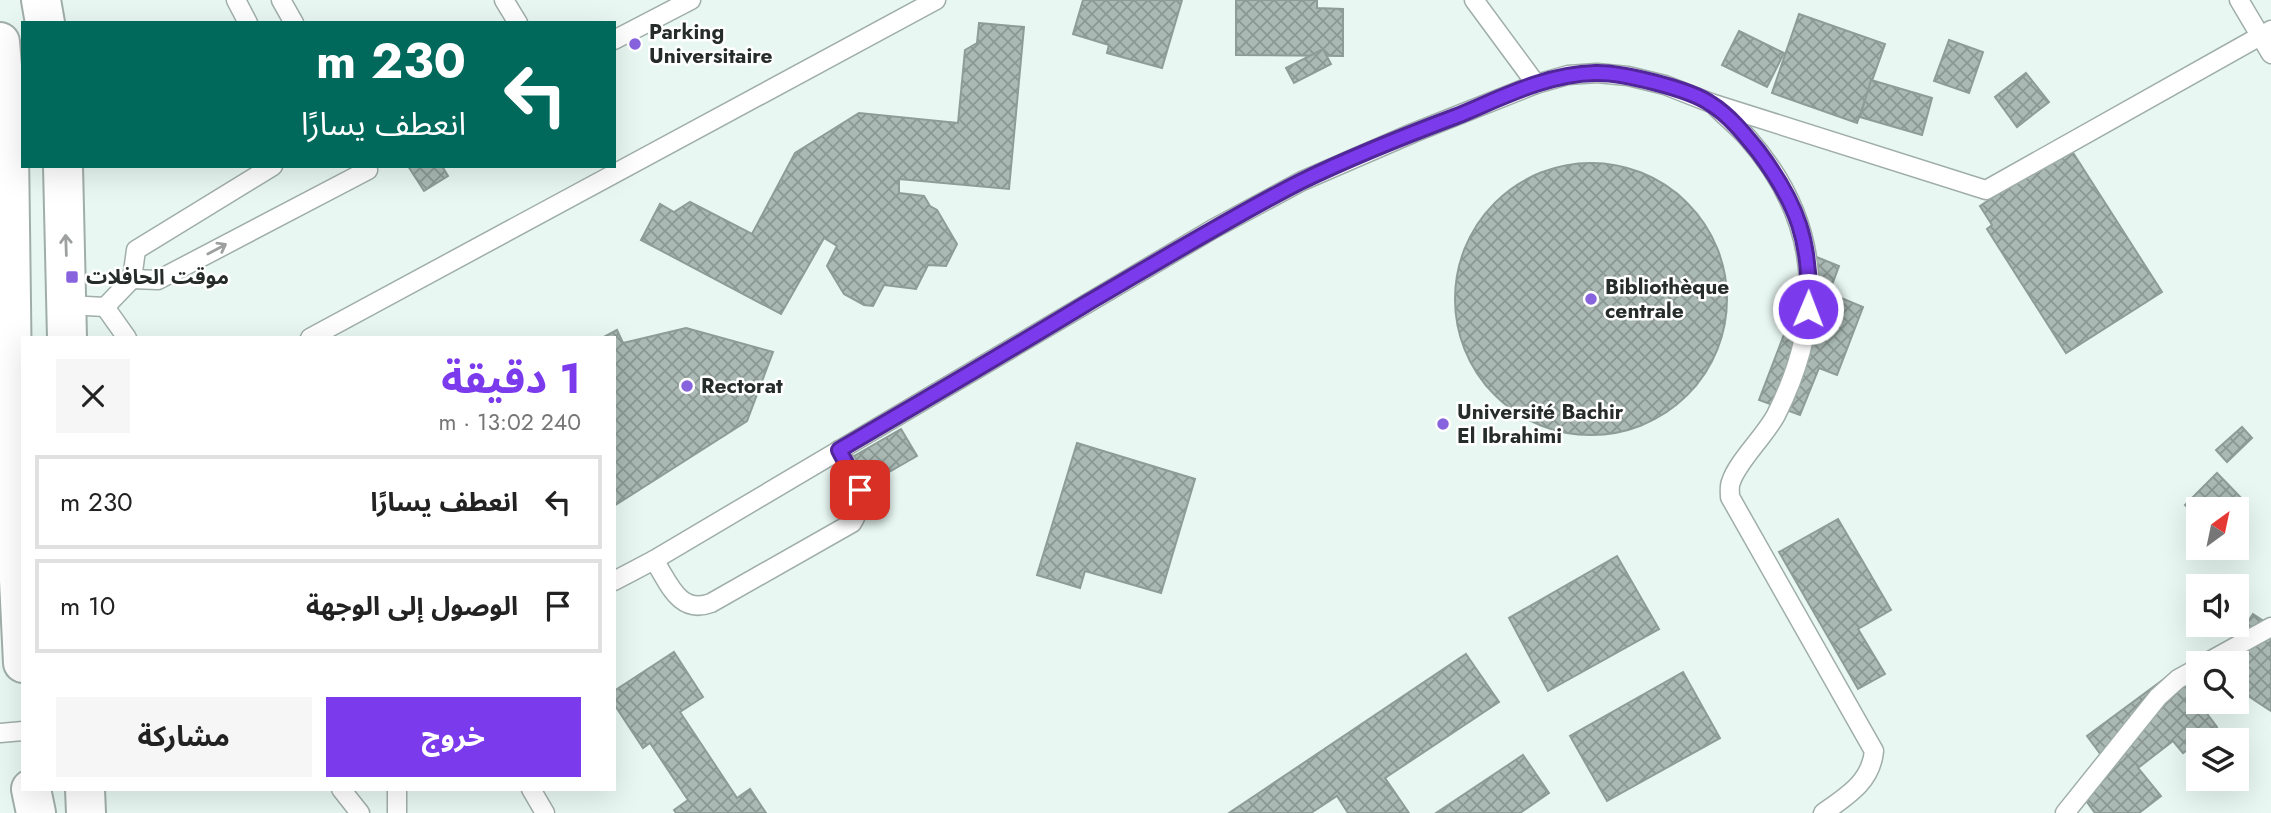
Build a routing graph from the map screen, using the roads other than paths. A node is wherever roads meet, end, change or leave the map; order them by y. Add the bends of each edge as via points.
1 (41, 0) edge
2 (236, 0) edge
3 (281, 0) edge
4 (504, 0) edge
5 (691, 0) edge
6 (936, 0) edge
7 (1474, 0) edge
8 (2239, 0) edge
9 (45, 21) edge
10 (247, 21) edge
11 (293, 21) edge
12 (517, 21) edge
13 (2266, 33) edge
14 (616, 39) edge
15 (0, 41) edge
16 (2271, 54) edge
17 (1536, 84) junction
18 (1711, 103) junction
19 (62, 168) edge
20 (270, 168) edge
21 (368, 168) edge
22 (132, 279) junction
23 (105, 307) junction
24 (67, 321) edge
25 (126, 336) edge
26 (314, 336) edge
27 (0, 419) edge
28 (839, 450) junction
29 (13, 456) junction
30 (654, 560) junction
31 (616, 581) edge
32 (21, 622) edge
33 (2271, 627) edge
34 (2228, 651) edge
35 (2186, 674) edge
36 (21, 731) edge
37 (0, 733) edge
38 (31, 791) edge
39 (85, 791) edge
40 (343, 791) edge
41 (397, 791) edge
42 (532, 791) edge
43 (36, 813) edge
44 (86, 813) edge
45 (360, 813) edge
46 (397, 813) edge
47 (545, 813) edge
48 (1823, 813) edge
49 (2065, 813) edge

1 - 9 main road
2 - 10 lane
3 - 11 lane
4 - 12 lane
5 - 14 lane
6 - 26 lane
7 - 17 lane
8 - 13 lane
13 - 16 lane
13 - 18 lane via 1986,190
15 - 29 main road via 9,150
17 - 18 lane via 1567,75 1628,76
17 - 28 lane via 1302,181
18 - 48 lane via 1768,165 1801,226 1808,257 1807,326 1801,355 1775,417 1730,482 1730,498 1874,751 1863,781
24 -> 19 main road
20 - 22 lane via 136,250
22 -> 21 lane via 158,280
22 - 23 lane
23 - 24 lane
23 - 25 lane
27 - 29 lane
28 - 30 lane
28 - 30 lane via 860,490 859,513 852,523 700,607 678,598
29 - 32 main road
30 - 31 lane
33 - 34 lane
35 - 49 lane via 2158,697
36 - 37 lane
38 - 43 main road
39 - 44 main road
40 - 45 lane
41 - 46 lane
42 - 47 lane

